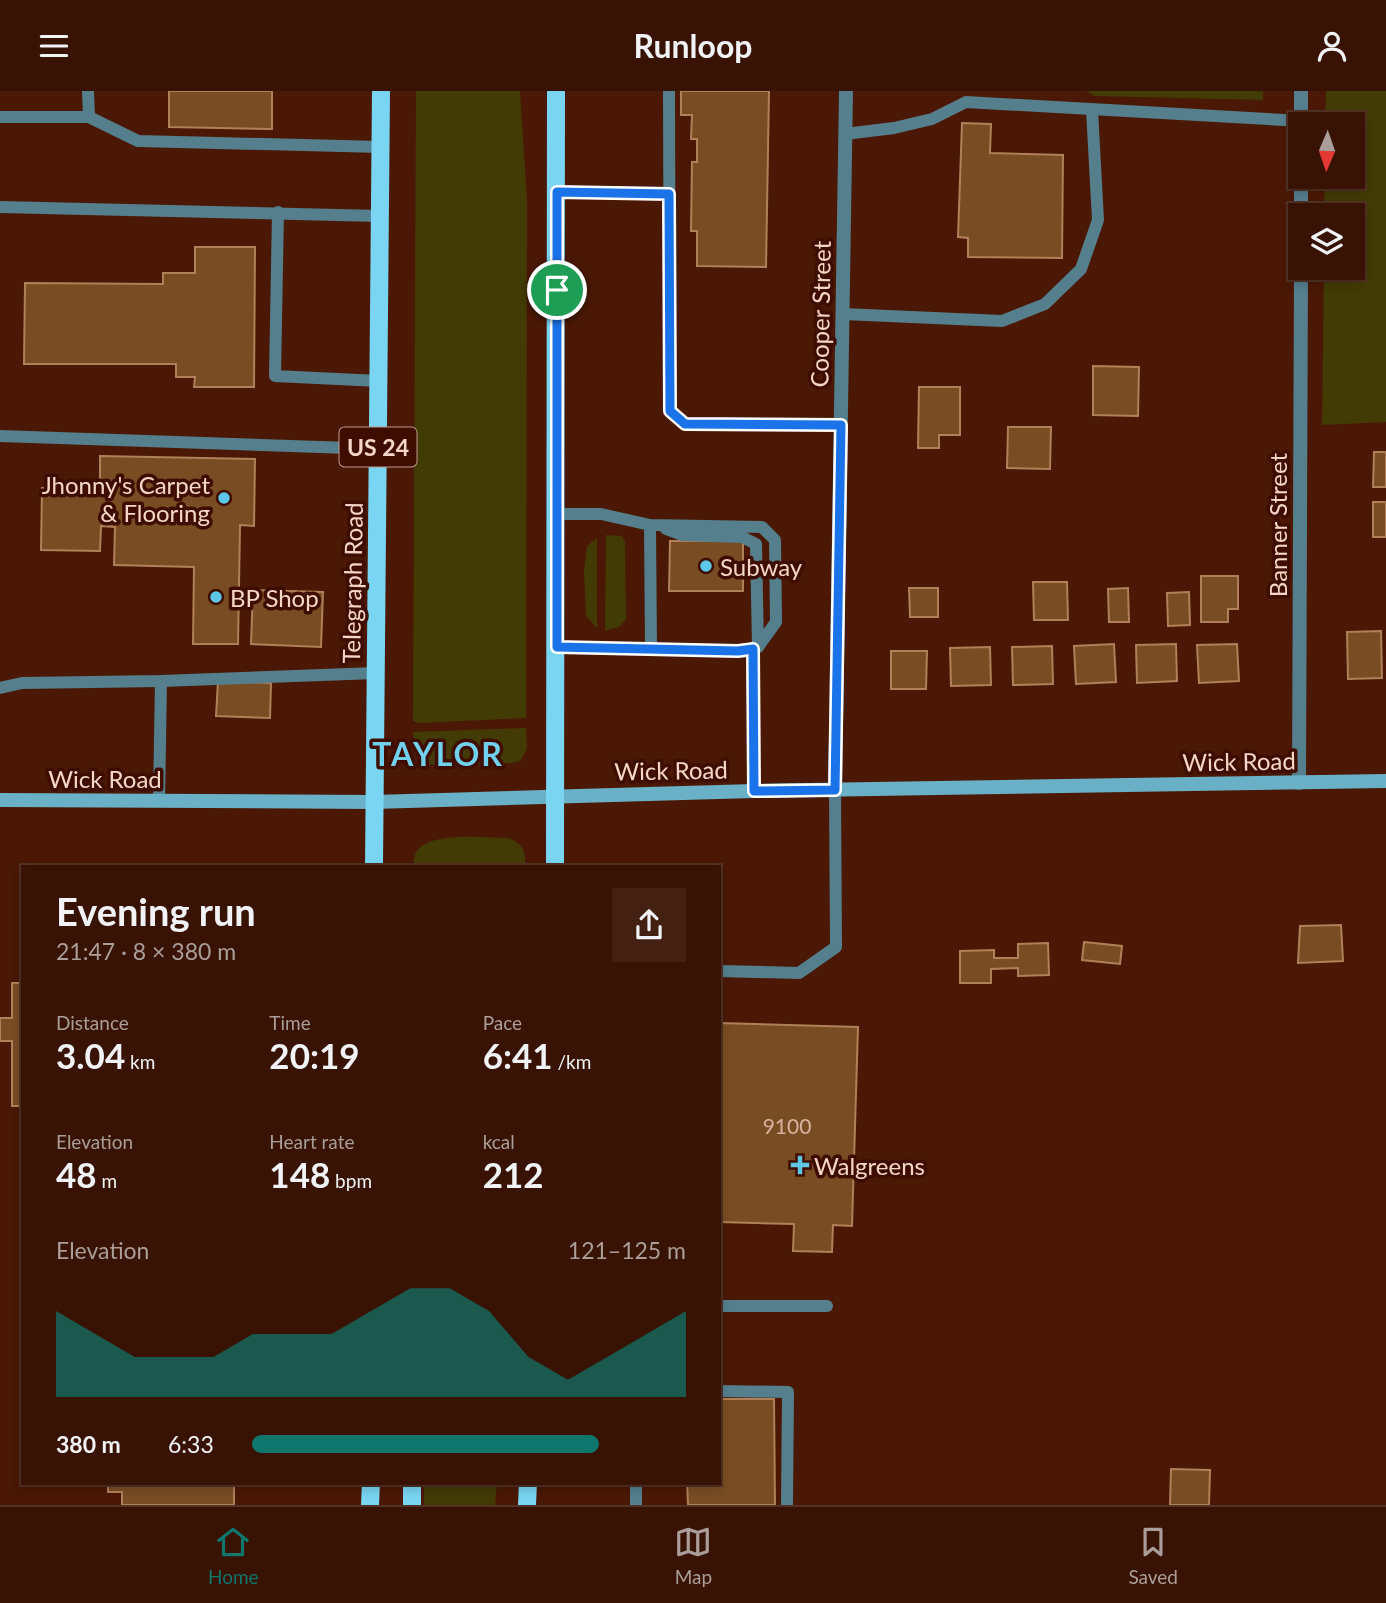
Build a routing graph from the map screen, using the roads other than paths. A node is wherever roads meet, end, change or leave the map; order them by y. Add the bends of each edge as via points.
1 (88, 91) edge
2 (381, 91) edge
3 (556, 91) edge
4 (669, 91) edge
5 (846, 91) edge
6 (1301, 91) edge
7 (1092, 110) junction
8 (1301, 112) edge
9 (0, 117) edge
10 (89, 117) junction
11 (1288, 122) edge
12 (845, 134) junction
13 (381, 148) junction
14 (557, 192) junction
15 (669, 194) junction
16 (0, 207) edge
17 (278, 212) junction
18 (379, 216) junction
19 (1300, 280) edge
20 (843, 314) junction
21 (379, 381) junction
22 (841, 425) junction
23 (0, 436) edge
24 (378, 449) junction
25 (557, 514) junction
26 (654, 525) junction
27 (557, 647) junction
28 (651, 648) junction
29 (756, 648) junction
30 (376, 673) junction
31 (161, 681) junction
32 (0, 688) edge
33 (1386, 781) edge
34 (1299, 783) junction
35 (835, 790) junction
36 (754, 791) junction
37 (557, 796) junction
38 (0, 800) edge
39 (159, 801) junction
40 (374, 802) junction
41 (374, 865) edge
42 (555, 865) edge
43 (721, 971) edge
44 (721, 1306) edge
45 (827, 1306) dead end
46 (721, 1391) edge
47 (370, 1485) edge
48 (412, 1485) edge
49 (528, 1485) edge
50 (636, 1485) edge
51 (370, 1505) edge
52 (412, 1505) edge
53 (527, 1505) edge
54 (636, 1505) edge
55 (787, 1505) edge

1 - 10 lane
2 - 13 main road, Telegraph Road / US 24
3 - 14 main road
4 - 15 lane
5 - 12 street, Cooper Street
6 - 8 street
7 - 11 lane
7 - 12 lane via 967,102 932,119
7 - 20 lane via 1098,220 1081,268 1045,304 1002,321
9 - 10 lane
10 - 13 lane via 138,141
12 - 20 street, Cooper Street
13 - 18 main road, Telegraph Road / US 24
14 - 15 lane
14 - 25 main road
15 - 22 lane via 670,411 685,424
16 - 17 lane
17 - 18 lane
17 - 21 lane via 275,376
18 - 21 main road, Telegraph Road / US 24
19 - 34 street, Banner Street
20 - 22 street, Cooper Street
21 - 24 main road, Telegraph Road / US 24
22 - 35 street, Cooper Street
23 - 24 lane
24 - 30 main road, Telegraph Road / US 24
25 - 26 lane via 601,514
25 - 27 main road
26 - 28 lane
26 - 29 lane via 682,535 742,537 756,544
26 - 29 lane via 762,527 775,540 776,622
27 - 28 lane
27 - 37 main road
28 - 29 lane
29 - 36 lane
30 - 31 lane
30 - 40 main road, Telegraph Road / US 24
31 - 32 lane via 22,683
31 - 39 lane
33 - 34 street, Wick Road
34 - 35 street, Wick Road
35 - 36 street, Wick Road
35 - 43 lane via 836,947 799,973
36 - 37 street, Wick Road
37 - 40 street, Wick Road
37 - 42 main road
38 - 39 street, Wick Road
39 - 40 street, Wick Road
40 - 41 main road, Telegraph Road / US 24
44 - 45 lane
46 - 55 lane via 788,1392
47 - 51 main road
48 - 52 main road
49 - 53 main road
50 - 54 lane

